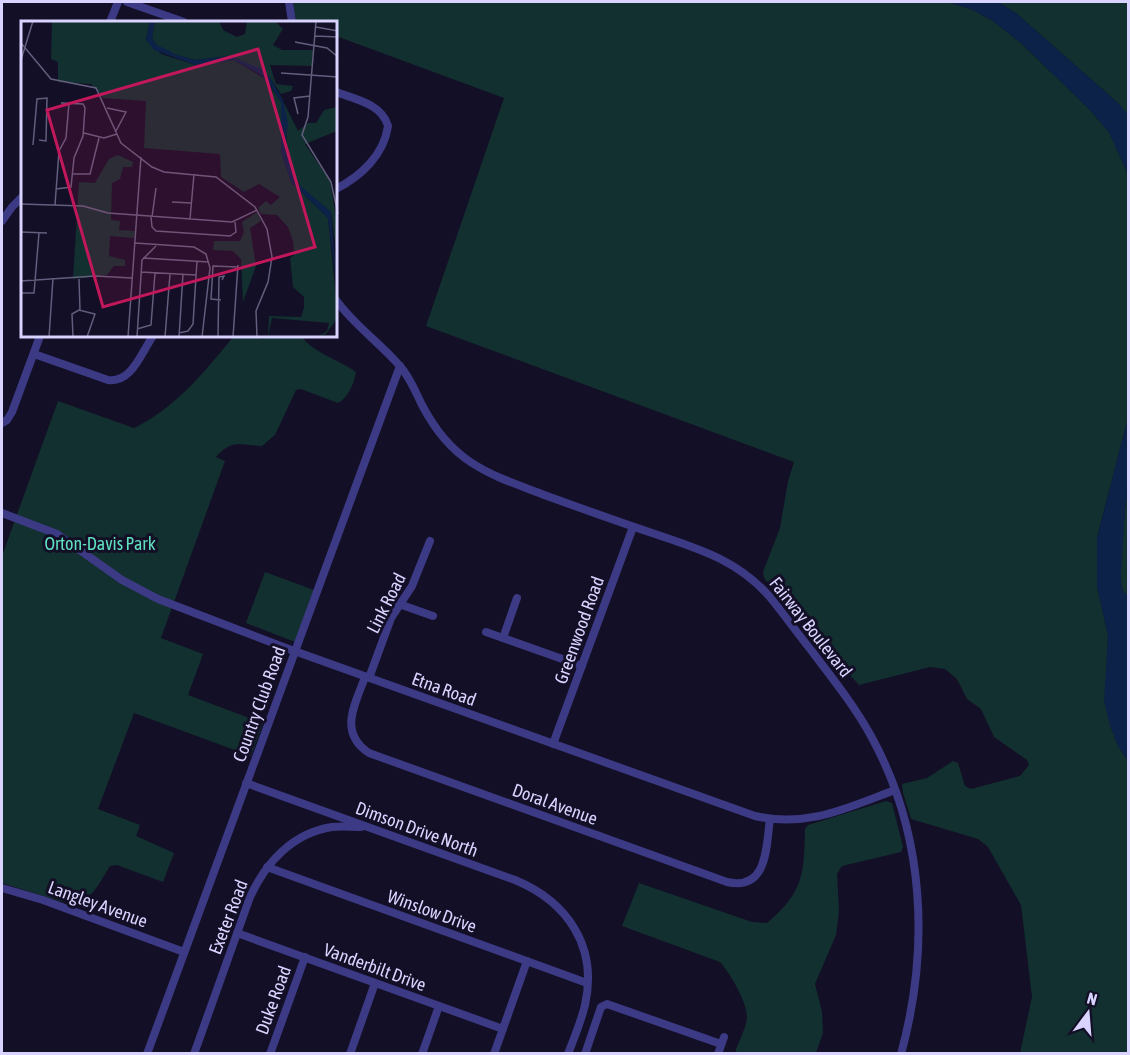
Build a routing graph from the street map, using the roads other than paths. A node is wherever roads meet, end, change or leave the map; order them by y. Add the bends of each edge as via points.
1 (118, 2) edge
2 (127, 2) edge
3 (289, 2) edge
4 (110, 21) edge
5 (181, 21) edge
6 (292, 21) edge
7 (338, 93) edge
8 (338, 188) edge
9 (21, 198) edge
10 (2, 221) edge
11 (338, 302) edge
12 (39, 338) edge
13 (152, 338) edge
14 (34, 354) junction
15 (400, 366) junction
16 (2, 423) edge
17 (2, 513) edge
18 (633, 527) junction
19 (430, 541) dead end
20 (517, 598) dead end
21 (399, 604) junction
22 (433, 616) dead end
23 (486, 632) dead end
24 (503, 638) junction
25 (295, 651) junction
26 (582, 666) junction
27 (367, 677) junction
28 (554, 744) junction
29 (246, 783) junction
30 (895, 790) junction
31 (770, 819) junction
32 (368, 827) junction
33 (267, 867) junction
34 (2, 888) edge
35 (237, 933) junction
36 (184, 952) junction
37 (305, 957) junction
38 (527, 961) junction
39 (375, 983) junction
40 (587, 983) junction
41 (439, 1006) junction
42 (503, 1029) junction
43 (147, 1053) edge
44 (194, 1053) edge
45 (270, 1053) edge
46 (350, 1053) edge
47 (422, 1053) edge
48 (494, 1053) edge
49 (568, 1053) edge
50 (585, 1053) edge
51 (718, 1053) edge
52 (902, 1053) edge

1 - 4 street
2 - 5 street
3 - 6 street
7 - 8 street via 376,109 388,126 383,145 368,166
9 - 10 street
11 - 15 street, Fairway Boulevard
12 - 14 street
13 - 14 street via 130,371 116,381
14 - 16 street via 12,412
15 - 18 street, Fairway Boulevard via 436,428 465,459 518,485
15 - 25 street, Country Club Road
17 - 25 street, Etna Road via 57,534 122,580 158,599
18 - 26 street, Greenwood Road
18 - 30 street, Fairway Boulevard via 725,560 761,587 857,713
19 - 21 street, Link Road via 420,570
20 - 24 street
21 - 22 street
21 - 27 street, Link Road
23 - 24 street
24 - 26 street
25 - 27 street, Etna Road
25 - 29 street, Country Club Road
26 - 28 street, Greenwood Road
27 - 28 street, Etna Road
27 - 31 street, Doral Avenue via 352,714 351,729 357,744 369,753 727,882 745,882 760,871
28 - 31 street, Etna Road
29 - 32 street, Dimson Drive North
29 - 36 street, Country Club Road
30 - 31 street, Etna Road via 819,818
30 - 52 street, Fairway Boulevard via 910,842 920,914 917,981
32 - 33 street, Exeter Road via 333,827 310,834 284,849
32 - 40 street, Dimson Drive North via 531,886 569,919 580,939
33 - 35 street, Exeter Road via 258,879
33 - 38 street, Winslow Drive
34 - 36 street, Langley Avenue
35 - 37 street, Vanderbilt Drive
35 - 44 street, Exeter Road
36 - 43 street, Country Club Road
37 - 39 street, Vanderbilt Drive
37 - 45 street, Duke Road
38 - 40 street, Winslow Drive
38 - 42 street
39 - 41 street, Vanderbilt Drive
39 - 46 street
40 - 49 street via 583,1012
41 - 42 street, Vanderbilt Drive
41 - 47 street
42 - 48 street
50 - 51 street via 601,1007 607,1004 723,1041

